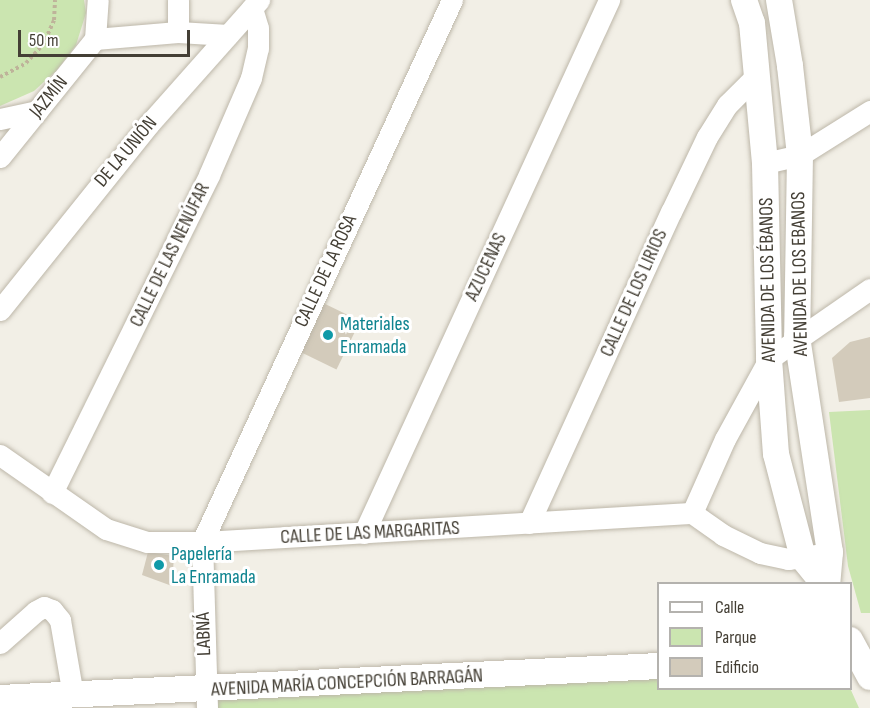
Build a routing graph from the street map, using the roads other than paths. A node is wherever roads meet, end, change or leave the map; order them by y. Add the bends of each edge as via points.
1 (98, 0) edge
2 (178, 0) edge
3 (452, 0) edge
4 (609, 0) edge
5 (744, 0) edge
6 (779, 0) edge
7 (256, 4) edge
8 (178, 32) junction
9 (228, 35) junction
10 (95, 39) junction
11 (757, 75) junction
12 (37, 111) junction
13 (870, 111) edge
14 (0, 119) edge
15 (800, 155) junction
16 (0, 157) edge
17 (765, 162) junction
18 (870, 290) edge
19 (0, 310) edge
20 (797, 337) junction
21 (769, 359) junction
22 (0, 455) edge
23 (52, 493) junction
24 (692, 513) junction
25 (529, 523) junction
26 (364, 533) junction
27 (202, 542) junction
28 (830, 552) junction
29 (803, 558) junction
30 (823, 582) edge
31 (825, 582) edge
32 (0, 643) edge
33 (857, 651) edge
34 (657, 666) edge
35 (870, 677) edge
36 (73, 695) junction
37 (0, 698) edge
38 (207, 699) edge

1 - 10 street
2 - 8 street
3 - 27 street, CALLE DE LA ROSA
4 - 26 street, AZUCENAS
5 - 11 street, AVENIDA DE LOS ÉBANOS via 752,23
6 - 15 street, AVENIDA DE LOS EBANOS
7 - 9 street, DE LA UNIÓN
7 - 23 street, CALLE DE LAS NENÚFAR via 258,48 252,78 209,175
8 - 9 street
8 - 10 street
9 - 19 street, DE LA UNIÓN via 141,133
10 - 12 street, JAZMÍN
11 - 17 street, AVENIDA DE LOS ÉBANOS
11 - 25 street, CALLE DE LOS LIRIOS via 727,105 707,137
12 - 14 street
12 - 16 street, JAZMÍN
13 - 15 street
15 - 17 street
15 - 20 street, AVENIDA DE LOS EBANOS
17 - 21 street, AVENIDA DE LOS ÉBANOS
18 - 20 street
20 - 21 street
20 - 28 street, AVENIDA DE LOS EBANOS
21 - 24 street via 725,439
21 - 29 street, AVENIDA DE LOS ÉBANOS via 776,454
22 - 23 street, CALLE DE LAS MARGARITAS
23 - 27 street, CALLE DE LAS MARGARITAS via 106,529 128,537 147,542
24 - 25 street, CALLE DE LAS MARGARITAS
24 - 29 street via 760,554
25 - 26 street, CALLE DE LAS MARGARITAS
26 - 27 street, CALLE DE LAS MARGARITAS
27 - 38 street, LABNÁ
28 - 29 street
28 - 31 street, AVENIDA DE LOS EBANOS
29 - 30 street
32 - 36 street via 36,611 52,609 60,620
33 - 35 street
34 - 38 street, AVENIDA MARÍA CONCEPCIÓN BARRAGÁN
36 - 37 street, AVENIDA MARÍA CONCEPCIÓN BARRAGÁN
36 - 38 street, AVENIDA MARÍA CONCEPCIÓN BARRAGÁN

